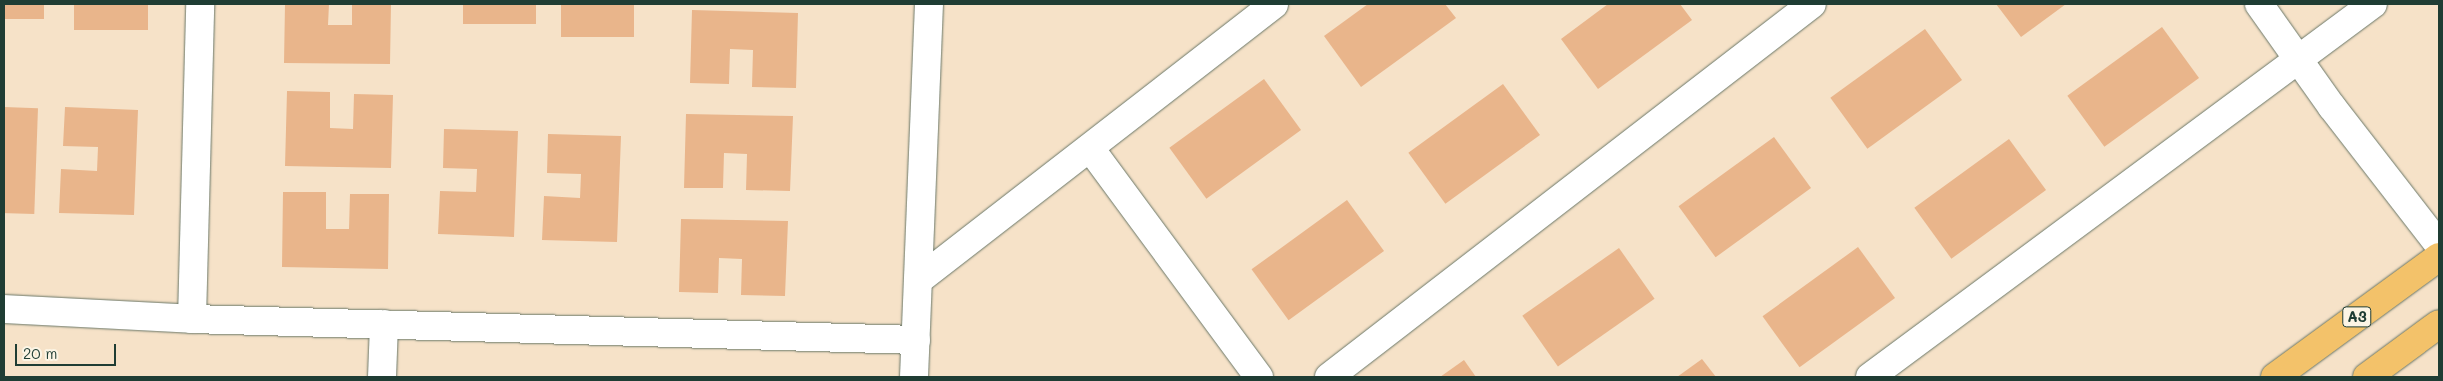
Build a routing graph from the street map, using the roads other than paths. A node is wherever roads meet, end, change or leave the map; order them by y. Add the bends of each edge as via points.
1 (200, 4) edge
2 (929, 4) edge
3 (1274, 4) edge
4 (1812, 4) edge
5 (2259, 4) edge
6 (2373, 4) edge
7 (2298, 59) junction
8 (1090, 148) junction
9 (2439, 245) edge
10 (2439, 257) edge
11 (920, 279) junction
12 (4, 309) edge
13 (192, 319) junction
14 (384, 324) junction
15 (2439, 324) edge
16 (916, 340) junction
17 (382, 377) edge
18 (914, 377) edge
19 (1259, 377) edge
20 (1329, 377) edge
21 (1870, 377) edge
22 (2275, 377) edge
23 (2367, 377) edge

1 - 13 street
2 - 11 street
3 - 8 street
4 - 20 street
5 - 7 street
6 - 7 street
7 - 9 street
7 - 21 street
8 - 11 street
8 - 19 street
10 - 22 highway, A3
11 - 16 street
12 - 13 street
13 - 14 street
14 - 16 street
14 - 17 street
15 - 23 highway
16 - 18 street

